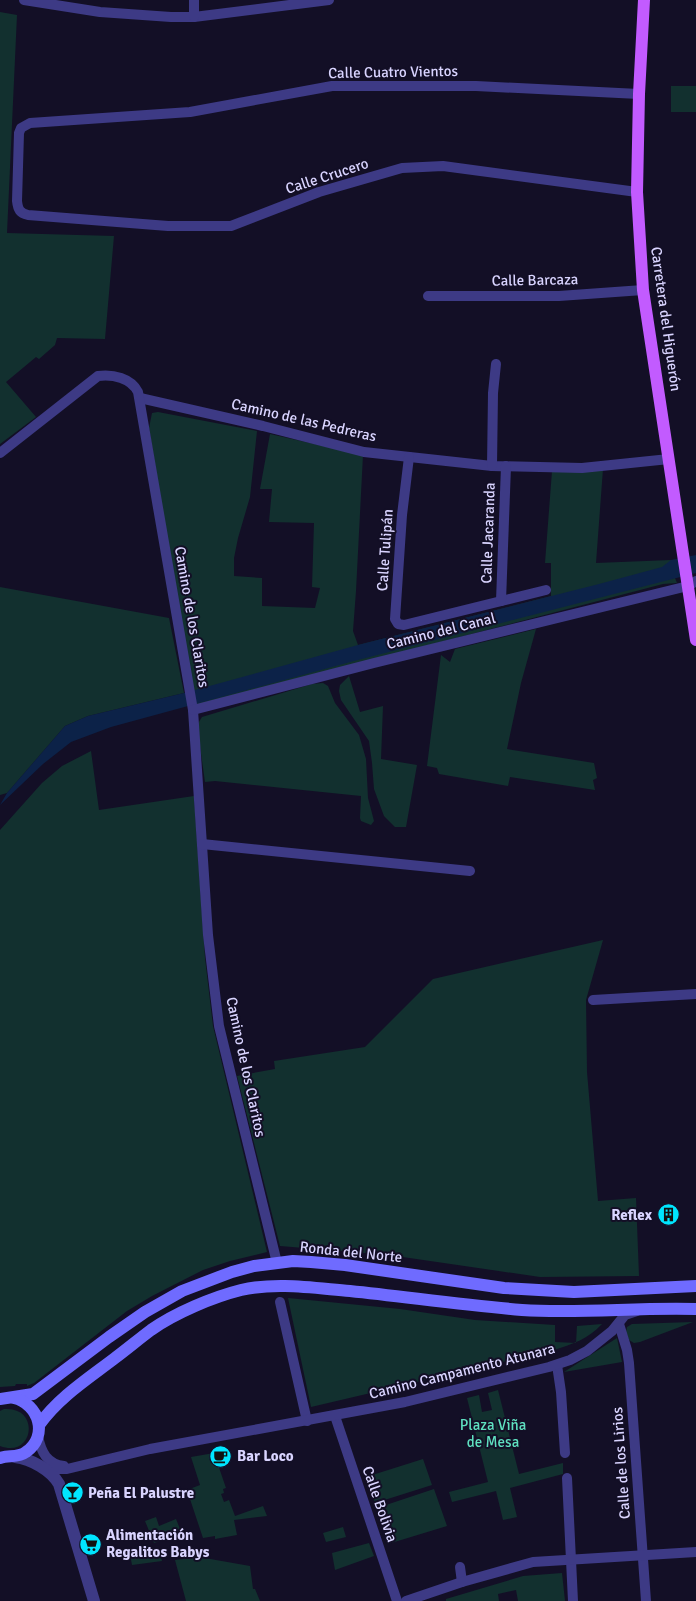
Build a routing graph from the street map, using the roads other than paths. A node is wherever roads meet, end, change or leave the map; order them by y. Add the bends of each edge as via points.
1 (24, 0) edge
2 (194, 0) edge
3 (329, 0) edge
4 (644, 0) edge
5 (194, 17) junction
6 (639, 94) junction
7 (638, 192) junction
8 (28, 215) joint
9 (643, 290) junction
10 (428, 296) dead end
11 (496, 364) dead end
12 (140, 398) junction
13 (0, 454) edge
14 (409, 457) junction
15 (669, 459) junction
16 (492, 466) junction
17 (506, 466) junction
18 (692, 584) edge
19 (546, 590) dead end
20 (501, 600) junction
21 (696, 640) edge
22 (193, 710) junction
23 (202, 844) junction
24 (470, 871) dead end
25 (696, 994) edge
26 (593, 1000) dead end
27 (277, 1263) junction
28 (696, 1286) edge
29 (280, 1302) dead end
30 (696, 1309) edge
31 (640, 1310) junction
32 (618, 1324) junction
33 (557, 1365) junction
34 (5, 1398) edge
35 (335, 1416) junction
36 (307, 1421) junction
37 (38, 1431) junction
38 (565, 1453) dead end
39 (5, 1457) edge
40 (72, 1467) junction
41 (49, 1473) junction
42 (567, 1478) dead end
43 (696, 1552) edge
44 (643, 1555) junction
45 (570, 1560) junction
46 (460, 1566) dead end
47 (462, 1582) junction
48 (94, 1601) edge
49 (397, 1601) edge
50 (406, 1601) edge
51 (572, 1601) edge
52 (646, 1601) edge

1 - 5 street via 142,16
2 - 5 street
3 - 5 street
4 - 6 main road, Carretera del Higuerón
6 - 7 main road, Carretera del Higuerón
6 - 8 street, Calle Cuatro Vientos via 476,86 332,86 190,112 30,123 20,132 17,201 21,213
7 - 8 street, Calle Crucero via 443,166 402,168 319,192 231,226 168,226
7 - 9 main road, Carretera del Higuerón
9 - 10 street, Calle Barcaza via 559,296
9 - 15 main road, Carretera del Higuerón
11 - 16 street
12 - 13 street via 135,386 128,381 98,376
12 - 14 street, Camino de las Pedreras via 364,452
12 - 22 street, Camino de los Claritos
14 - 16 street, Camino de las Pedreras
14 - 20 street, Calle Tulipán via 402,515 398,624
15 - 17 street, Camino de las Pedreras via 582,468
15 - 18 main road, Carretera del Higuerón
16 - 17 street, Camino de las Pedreras
17 - 20 street, Calle Jacaranda
18 - 21 main road, Carretera del Higuerón
18 - 22 street, Camino del Canal
19 - 20 street
22 - 23 street, Camino de los Claritos
23 - 24 street
23 - 27 street, Camino de los Claritos via 219,1026
25 - 26 street
27 - 28 main road, Ronda del Norte via 337,1264 504,1288 574,1292
27 - 34 main road, Ronda del Norte via 232,1272 182,1291 109,1337 34,1394
29 - 36 street
30 - 31 main road
31 - 32 street, Camino Campamento Atunara via 626,1315
31 - 37 main road via 547,1312 276,1285 241,1290 203,1303 153,1329 75,1388 50,1411
32 - 33 street, Camino Campamento Atunara via 587,1351
32 - 44 street, Calle de los Lirios via 629,1363
33 - 35 street, Camino Campamento Atunara
33 - 38 street
34 - 37 main road, Ronda del Norte via 27,1403 35,1413
35 - 36 street, Camino Campamento Atunara
35 - 49 street, Calle Bolivia
36 - 40 street via 150,1449
37 - 39 main road via 29,1450
37 - 40 street via 42,1451 50,1462
39 - 41 street via 29,1460
40 - 41 street
41 - 48 street via 61,1487
42 - 45 street
43 - 44 street
44 - 45 street
44 - 52 street, Calle de los Lirios
45 - 47 street via 533,1562
45 - 51 street
46 - 47 street
47 - 50 street

